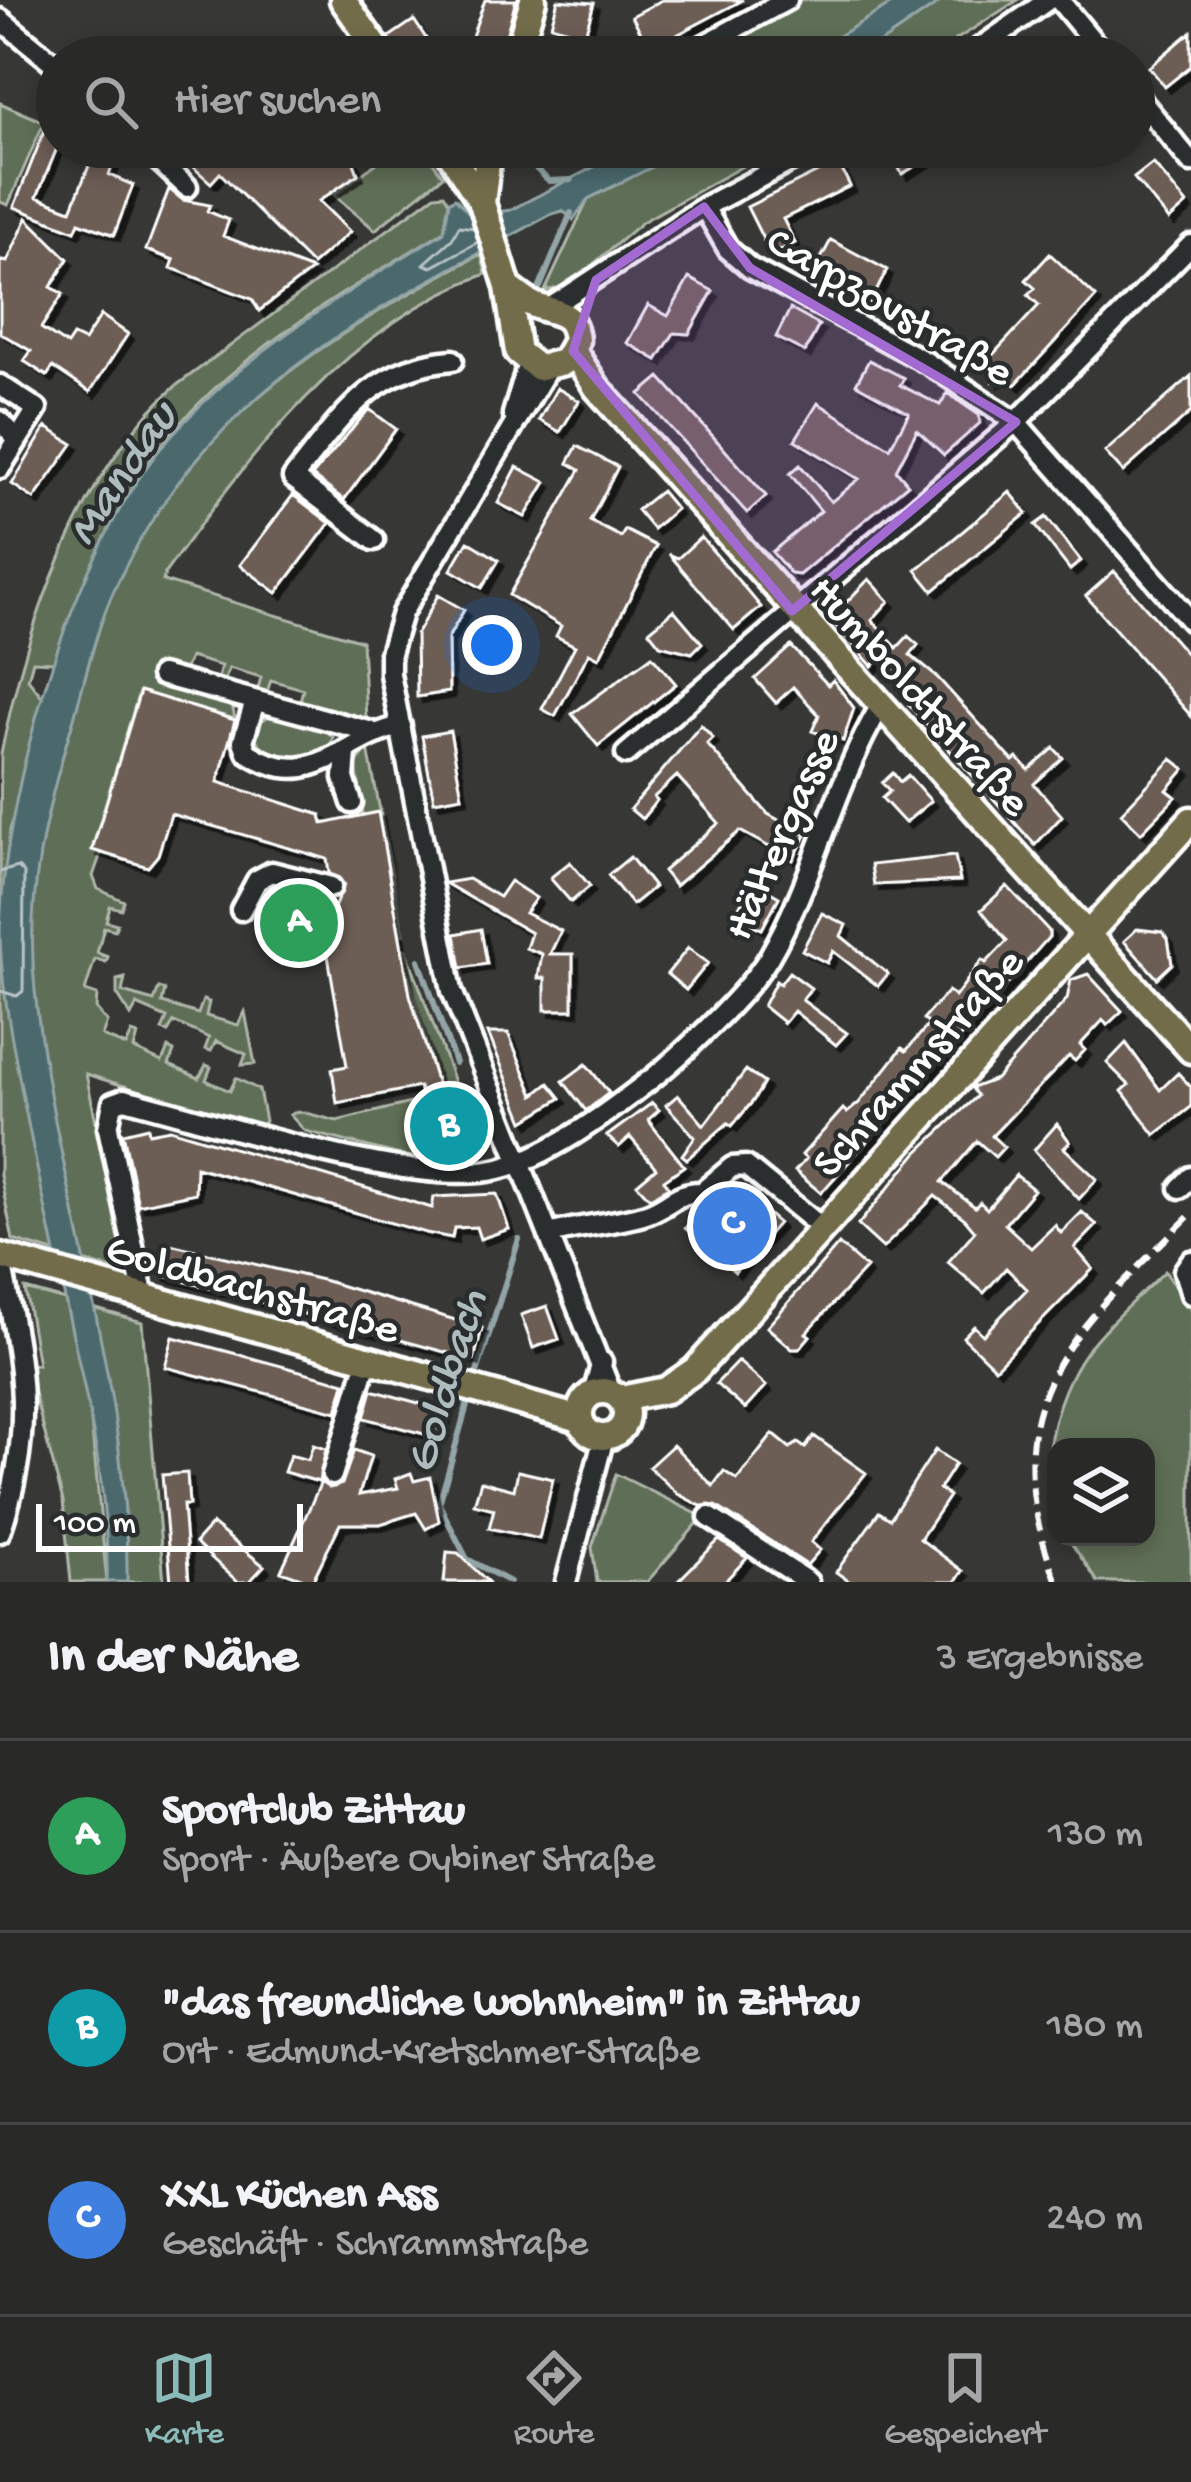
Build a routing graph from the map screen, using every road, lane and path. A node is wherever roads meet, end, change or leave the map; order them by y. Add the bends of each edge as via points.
1 (343, 0) edge
2 (532, 0) edge
3 (787, 0) edge
4 (1048, 0) edge
5 (1059, 0) edge
6 (0, 19) edge
7 (368, 36) edge
8 (522, 36) edge
9 (721, 36) edge
10 (997, 36) edge
11 (1089, 36) edge
12 (36, 49) edge
13 (1155, 118) edge
14 (1191, 162) edge
15 (167, 168) edge
16 (486, 168) edge
17 (778, 168) edge
18 (187, 187) dead end
19 (704, 207) junction
20 (1191, 245) edge
21 (596, 280) junction
22 (508, 287) junction
23 (544, 307) junction
24 (516, 328) junction
25 (556, 355) junction
26 (453, 360) dead end
27 (1, 391) edge
28 (0, 421) edge
29 (1016, 422) junction
30 (18, 439) junction
31 (0, 468) edge
32 (374, 540) dead end
33 (793, 611) junction
34 (1191, 621) edge
35 (161, 675) dead end
36 (255, 701) junction
37 (880, 707) junction
38 (401, 727) junction
39 (372, 732) junction
40 (346, 752) junction
41 (626, 754) dead end
42 (352, 803) dead end
43 (1191, 820) edge
44 (331, 887) dead end
45 (241, 910) dead end
46 (1085, 932) junction
47 (1191, 1050) edge
48 (517, 1162) junction
49 (822, 1228) junction
50 (550, 1234) junction
51 (8, 1259) edge
52 (1191, 1261) edge
53 (1191, 1294) edge
54 (138, 1297) junction
55 (367, 1361) junction
56 (600, 1415) junction
57 (332, 1474) dead end
58 (709, 1516) dead end
59 (0, 1532) edge
60 (566, 1582) edge
61 (808, 1582) edge

1 - 7 main road
2 - 8 main road
3 - 9 street
4 - 10 street
5 - 11 street
6 - 12 street
13 - 14 street
15 - 18 street
16 - 22 main road via 485,212
17 - 19 street
19 - 21 street
19 - 29 street, Carpzovstraße via 728,249 750,268 926,362
20 - 29 street
21 - 23 street
21 - 25 street
22 - 23 main road, Humboldtstraße
22 - 24 main road
23 - 24 main road
23 - 25 main road, Humboldtstraße
24 - 25 main road via 515,345
25 - 33 main road, Humboldtstraße via 597,388
25 - 38 street via 394,634
26 - 32 street via 394,371 293,478
27 - 30 street via 37,409
28 - 30 street
29 - 33 street
29 - 34 street, Carpzovstraße
30 - 31 street
33 - 37 main road, Humboldtstraße
33 - 41 street
35 - 36 street
36 - 39 street
36 - 40 street via 243,741 263,763 328,764
37 - 46 main road, Humboldtstraße
37 - 48 street, Hältergasse via 765,964 664,1070 600,1118
38 - 39 street
38 - 48 street via 452,991
39 - 40 street
40 - 42 street
43 - 46 main road, Schrammstraße
44 - 45 street via 272,872 256,880
46 - 47 main road, Humboldtstraße
46 - 49 main road, Schrammstraße
48 - 50 street
48 - 54 street, Hältergasse via 476,1173 417,1173 124,1099 113,1103 108,1127
49 - 50 street via 746,1166 651,1213
49 - 56 main road, Schrammstraße via 695,1370
50 - 56 street via 602,1362
51 - 54 main road, Goldbachstraße
51 - 59 street via 26,1392 20,1465
52 - 53 street via 1184,1271
54 - 55 main road, Goldbachstraße
55 - 56 main road, Goldbachstraße
55 - 57 street
56 - 60 street
58 - 61 street

